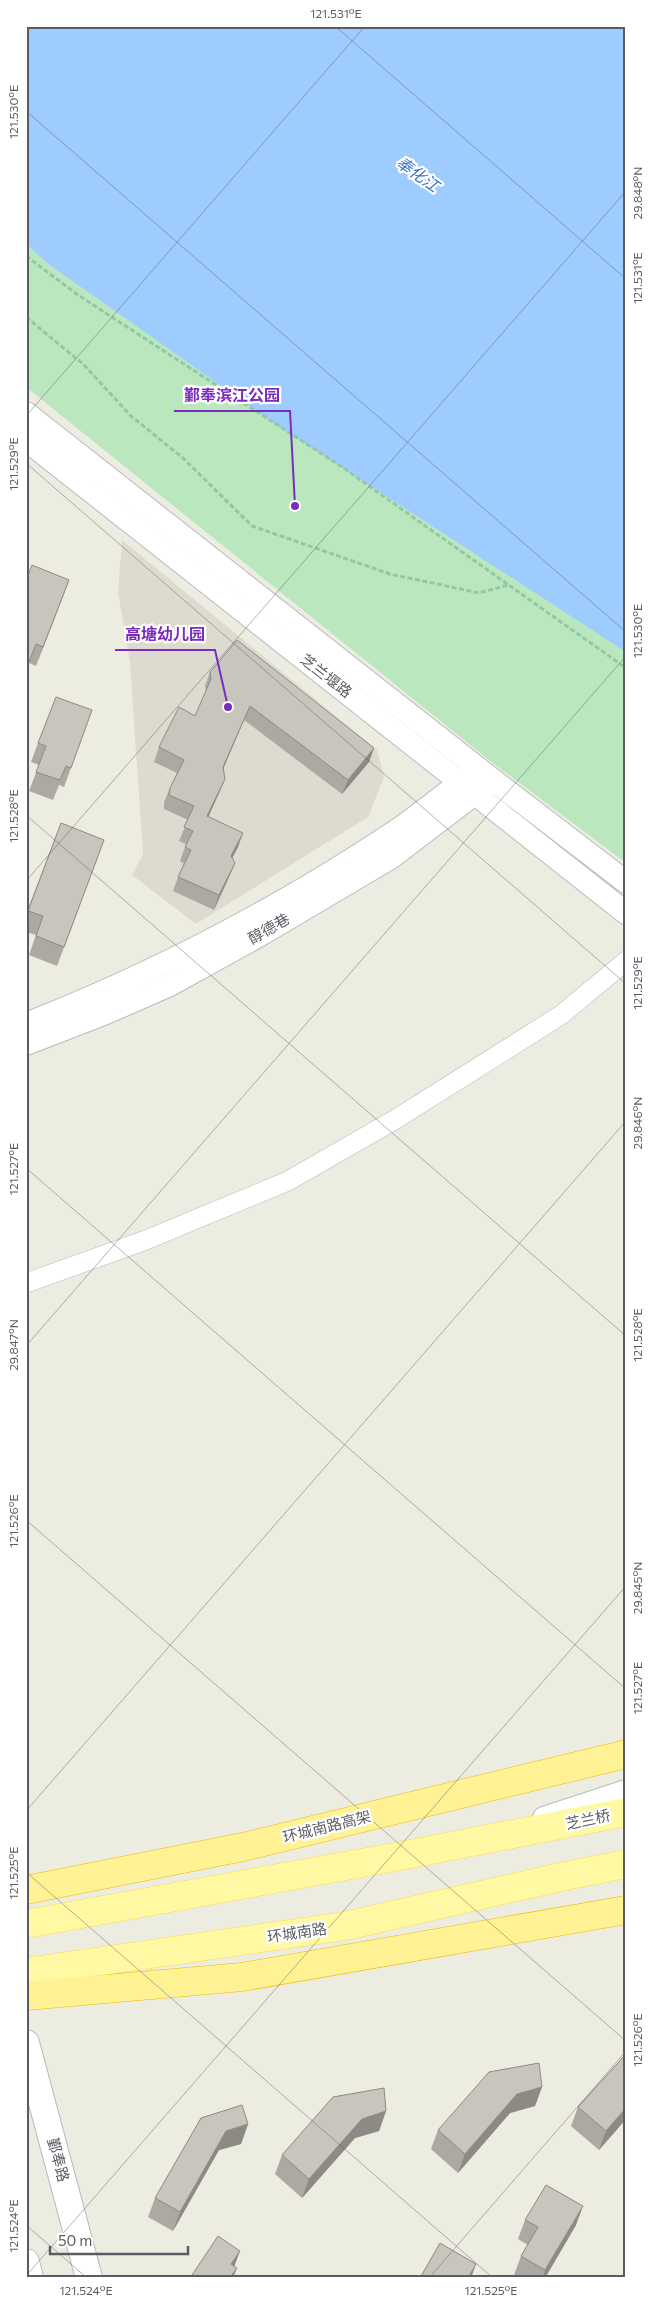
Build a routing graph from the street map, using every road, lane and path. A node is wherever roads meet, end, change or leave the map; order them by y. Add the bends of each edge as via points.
1 (26, 256) edge
2 (26, 317) edge
3 (26, 414) edge
4 (26, 440) edge
5 (508, 585) junction
6 (626, 668) edge
7 (486, 774) junction
8 (468, 788) junction
9 (626, 882) edge
10 (626, 913) edge
11 (626, 961) edge
12 (26, 1024) edge
13 (26, 1044) edge
14 (26, 1283) edge
15 (626, 1754) edge
16 (626, 1791) edge
17 (626, 1812) edge
18 (467, 1844) junction
19 (626, 1864) edge
20 (626, 1868) edge
21 (565, 1876) junction
22 (26, 1890) edge
23 (626, 1910) edge
24 (26, 1924) edge
25 (26, 1972) edge
26 (26, 1996) edge
27 (26, 2043) edge
28 (26, 2262) edge
29 (30, 2278) edge
30 (89, 2278) edge

1 - 5 path via 78,295 342,467
2 - 5 path via 83,364 130,416 183,458 252,526 390,574 479,593
3 - 7 street, 芝兰堰路
4 - 8 street, 芝兰堰路
5 - 6 path
7 - 8 street, 醇德巷
7 - 9 street, 芝兰堰路
8 - 10 street, 芝兰堰路
8 - 12 street, 醇德巷 via 206,943 136,978
8 - 13 street, 醇德巷 via 392,857 253,938 170,984
11 - 14 street via 561,1015 396,1119 288,1181 146,1240
15 - 22 highway, 环城南路高架 via 243,1847
16 - 18 street
17 - 18 main road, 芝兰桥
18 - 24 main road
19 - 21 main road
20 - 21 street
21 - 25 main road, 环城南路 via 345,1926
23 - 26 highway via 242,1977
27 - 30 main road, 鄞奉路
28 - 29 main road

